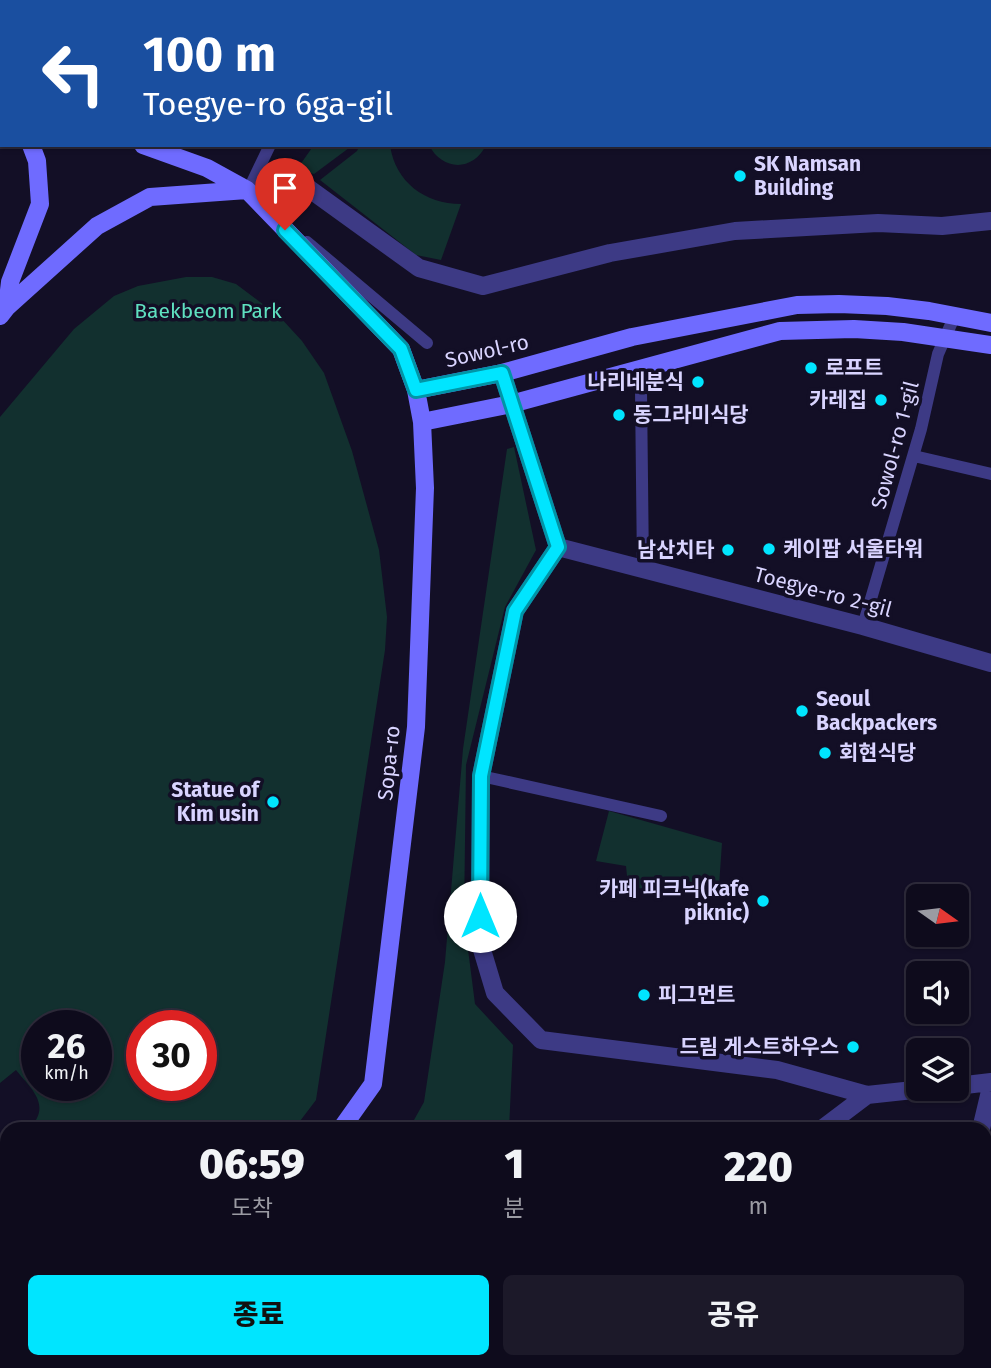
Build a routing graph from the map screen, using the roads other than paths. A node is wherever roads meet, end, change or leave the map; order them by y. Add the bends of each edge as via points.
1 (32, 147) edge
2 (152, 147) edge
3 (269, 147) edge
4 (247, 190) junction
5 (991, 221) edge
6 (4, 311) edge
7 (955, 315) junction
8 (991, 323) edge
9 (945, 338) junction
10 (991, 345) edge
11 (401, 349) junction
12 (502, 373) junction
13 (416, 390) junction
14 (641, 390) dead end
15 (511, 404) junction
16 (422, 422) junction
17 (914, 456) junction
18 (991, 474) edge
19 (558, 547) junction
20 (643, 569) junction
21 (863, 626) junction
22 (991, 663) edge
23 (481, 776) junction
24 (661, 816) dead end
25 (991, 1084) edge
26 (969, 1085) edge
27 (906, 1091) edge
28 (867, 1095) junction
29 (346, 1122) edge
30 (832, 1122) edge
31 (983, 1122) edge

1 - 6 main road via 40,204 10,282
2 - 4 main road via 207,168
3 - 4 lane
4 - 5 street via 288,178 419,268 484,286 610,253 735,231
4 - 6 main road via 150,197 97,226
4 - 11 main road
4 - 11 lane via 427,343
7 - 8 main road, Sowol-ro
7 - 9 lane, Sowol-ro 1-gil
7 - 12 main road, Sowol-ro via 887,306 797,306 632,337
9 - 10 main road
9 - 15 main road via 903,331 780,331
9 - 17 lane, Sowol-ro 1-gil
11 - 13 main road
12 - 13 main road, Sowol-ro
12 - 15 street
13 - 16 main road, Sopa-ro
14 - 20 lane
15 - 16 main road
15 - 19 street
16 - 29 main road, Sopa-ro via 424,536 416,727 373,1084
17 - 18 lane
17 - 21 lane, Sowol-ro 1-gil
19 - 20 street, Toegye-ro 2-gil
19 - 23 street via 515,611
20 - 21 street, Toegye-ro 2-gil
21 - 22 street, Toegye-ro 2-gil
23 - 24 lane
23 - 28 street via 480,943 495,993 541,1040 777,1070
25 - 26 street
25 - 31 street
27 - 28 street
28 - 30 street

